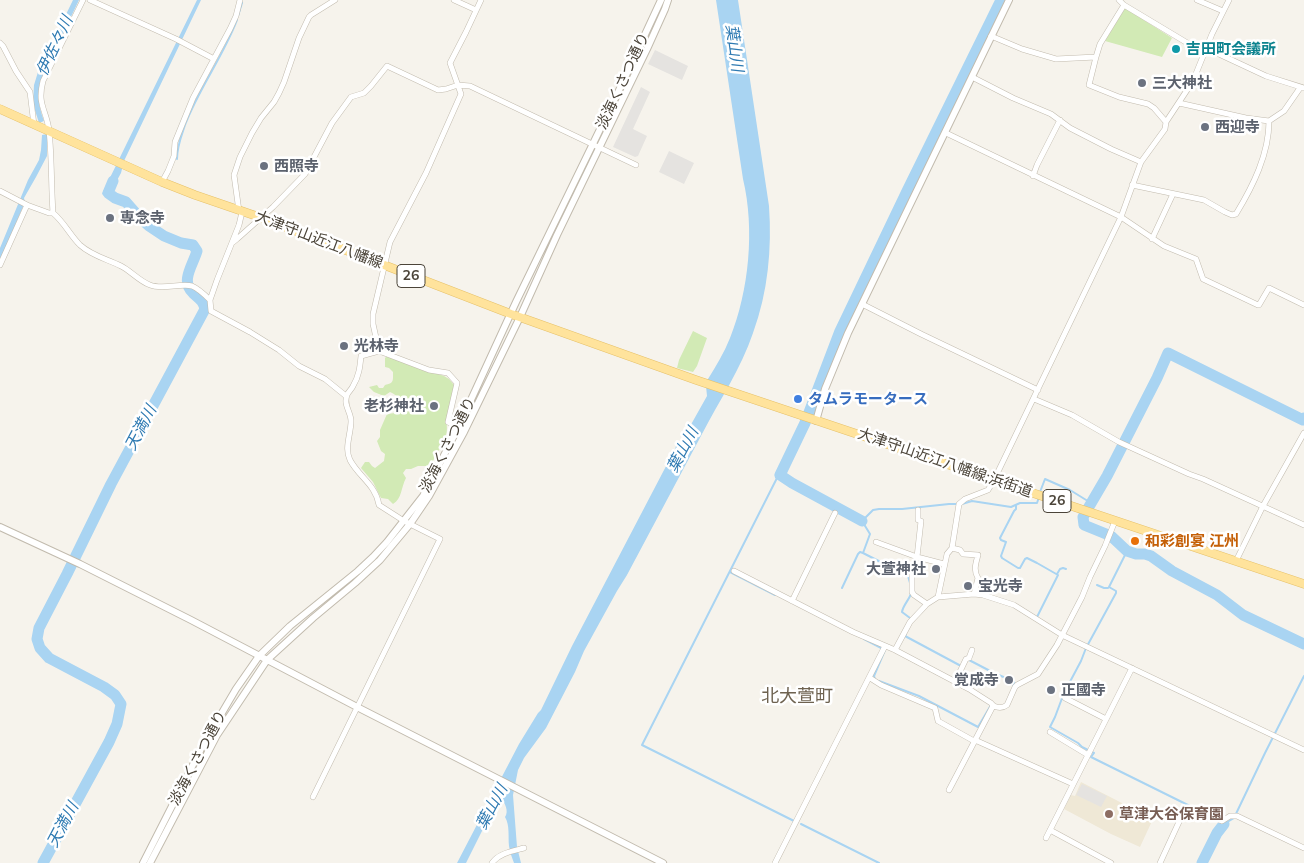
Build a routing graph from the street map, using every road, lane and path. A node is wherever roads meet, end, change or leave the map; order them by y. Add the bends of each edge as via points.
1 (83, 0) edge
2 (90, 0) edge
3 (240, 0) edge
4 (335, 0) edge
5 (454, 0) edge
6 (481, 0) edge
7 (661, 0) edge
8 (668, 0) edge
9 (1009, 0) edge
10 (1119, 0) edge
11 (1198, 0) edge
12 (1229, 0) edge
13 (1124, 5) junction
14 (476, 10) junction
15 (1223, 11) junction
16 (992, 36) junction
17 (0, 43) edge
18 (1205, 51) junction
19 (1096, 57) junction
20 (214, 59) junction
21 (972, 77) junction
22 (458, 85) junction
23 (1302, 88) edge
24 (40, 103) junction
25 (1179, 103) junction
26 (32, 104) junction
27 (0, 109) edge
28 (1060, 120) junction
29 (1269, 121) junction
30 (1166, 122) junction
31 (34, 125) junction
32 (49, 131) junction
33 (946, 133) junction
34 (593, 145) junction
35 (600, 148) junction
36 (1141, 162) junction
37 (636, 166) dead end
38 (1033, 176) junction
39 (162, 182) junction
40 (1132, 185) junction
41 (0, 191) edge
42 (1173, 194) junction
43 (26, 205) junction
44 (240, 211) junction
45 (53, 213) junction
46 (1121, 217) junction
47 (262, 218) junction
48 (1152, 239) junction
49 (232, 243) junction
50 (0, 265) edge
51 (384, 265) junction
52 (210, 300) junction
53 (862, 304) junction
54 (1304, 305) edge
55 (510, 314) junction
56 (520, 317) junction
57 (379, 351) junction
58 (699, 381) joint
59 (1038, 390) junction
60 (346, 396) junction
61 (1034, 399) junction
62 (810, 419) junction
63 (461, 430) junction
64 (1304, 433) edge
65 (994, 480) junction
66 (1263, 506) junction
67 (918, 510) dead end
68 (835, 513) dead end
69 (1115, 521) junction
70 (407, 523) junction
71 (1304, 525) edge
72 (0, 527) edge
73 (876, 542) dead end
74 (952, 548) junction
75 (917, 557) junction
76 (1236, 561) junction
77 (944, 564) junction
78 (734, 570) dead end
79 (1304, 584) edge
80 (974, 594) junction
81 (938, 597) junction
82 (792, 600) junction
83 (927, 604) junction
84 (1062, 635) junction
85 (884, 648) junction
86 (895, 650) junction
87 (972, 650) dead end
88 (259, 656) junction
89 (267, 660) junction
90 (1132, 668) junction
91 (870, 678) junction
92 (954, 682) junction
93 (1065, 698) dead end
94 (993, 706) junction
95 (357, 708) junction
96 (1106, 719) junction
97 (1050, 732) dead end
98 (975, 740) junction
99 (1304, 750) edge
100 (1088, 755) junction
101 (1073, 784) junction
102 (949, 790) dead end
103 (313, 797) dead end
104 (1050, 830) junction
105 (1046, 838) dead end
106 (524, 848) dead end
107 (1304, 848) edge
108 (143, 863) edge
109 (150, 863) edge
110 (492, 863) edge
111 (663, 863) edge
112 (775, 863) edge
113 (1112, 863) edge
114 (1160, 863) edge

1 - 24 street via 43,81
2 - 20 street
3 - 20 street via 236,16
4 - 44 street via 308,17 279,93 240,157 234,175
5 - 14 street
6 - 14 street
7 - 34 street, 淡海くさつ通り
8 - 35 street, 淡海くさつ通り
9 - 16 street
10 - 13 street
11 - 15 street
12 - 15 street
13 - 18 street
13 - 19 street via 1100,44
14 - 22 street via 450,63
15 - 18 street
16 - 19 street via 1056,60
16 - 21 street
17 - 26 street via 30,92
18 - 23 street
18 - 25 street
19 - 30 street via 1089,85 1148,104
20 - 39 street via 193,98
21 - 28 street
21 - 33 street
22 - 34 street via 470,86
22 - 47 street via 438,90 387,66 364,93 351,97 332,123 305,174
22 - 51 street via 461,94 426,173 390,242
23 - 29 street via 1284,111
24 - 26 street
24 - 32 street
25 - 29 street
25 - 30 street
26 - 31 street
27 - 31 main road, 大津守山近江八幡線 / 26
28 - 36 street
28 - 38 street
29 - 42 street via 1260,168 1236,214 1225,212 1204,200
30 - 36 street via 1165,129
31 - 32 main road, 大津守山近江八幡線 / 26
32 - 39 main road, 大津守山近江八幡線 / 26
32 - 45 street
33 - 38 street
33 - 53 street
34 - 35 street
34 - 55 street, 淡海くさつ通り
35 - 37 street
35 - 56 street, 淡海くさつ通り
36 - 40 street
38 - 46 street
39 - 44 main road, 大津守山近江八幡線 / 26
40 - 42 street
40 - 46 street
41 - 43 street
42 - 48 street
43 - 45 street
43 - 50 street
44 - 47 main road, 大津守山近江八幡線 / 26
44 - 49 street
45 - 52 street via 83,247 120,265 144,282 157,287 188,286
46 - 48 street
46 - 59 street
47 - 49 street
47 - 51 main road, 大津守山近江八幡線 / 26
48 - 54 street via 1196,259 1203,279 1258,305 1269,288
49 - 52 street
51 - 55 main road, 大津守山近江八幡線 / 26
51 - 57 street via 373,314
52 - 60 street via 211,311 279,350
53 - 59 street
53 - 62 street
55 - 56 main road, 大津守山近江八幡線 / 26
55 - 63 street, 淡海くさつ通り
56 - 58 main road, 大津守山近江八幡線 / 26
56 - 63 street, 淡海くさつ通り
57 - 60 street via 361,356 359,375
57 - 63 street via 429,370 448,373 457,383 448,422
58 - 62 main road, 大津守山近江八幡線;浜街道 / 26
59 - 61 street
60 - 70 street via 351,422 349,459 373,489 379,505
61 - 65 street
61 - 66 street via 1072,415 1119,442
62 - 65 main road, 大津守山近江八幡線;浜街道 / 26
63 - 70 street, 淡海くさつ通り via 429,496
64 - 66 street
65 - 69 main road, 大津守山近江八幡線;浜街道 / 26
65 - 74 street via 988,490 959,504
66 - 71 street
66 - 76 street
67 - 75 street via 918,520 921,521
68 - 82 street
69 - 76 main road, 大津守山近江八幡線;浜街道 / 26
69 - 84 street
70 - 88 street, 淡海くさつ通り via 358,571 290,626
70 - 89 street, 淡海くさつ通り via 380,560
70 - 95 street via 440,539
72 - 88 street via 78,563
73 - 75 street
74 - 77 street
74 - 80 street via 963,554 978,555
75 - 77 street
75 - 83 street via 912,570 912,592
76 - 79 main road, 大津守山近江八幡線;浜街道 / 26
77 - 81 street
78 - 82 street
80 - 81 street
80 - 84 street via 1014,605
81 - 83 street
82 - 85 street
83 - 86 street via 910,622
84 - 90 street
84 - 94 street via 1038,674 1014,687 1007,706
85 - 86 street
85 - 91 street
86 - 92 street
87 - 92 street
88 - 89 street
88 - 108 street, 淡海くさつ通り via 208,738
89 - 95 street
89 - 109 street, 淡海くさつ通り via 217,735
90 - 96 street
90 - 99 street
91 - 98 street via 936,708 938,721
91 - 112 street
92 - 94 street
93 - 96 street
94 - 98 street
95 - 103 street
95 - 111 street
96 - 100 street
97 - 100 street
98 - 101 street
98 - 102 street
100 - 101 street
101 - 104 street
104 - 105 street
104 - 113 street
106 - 110 street via 505,853
107 - 114 street via 1237,816 1222,820 1204,812 1201,816 1185,809

